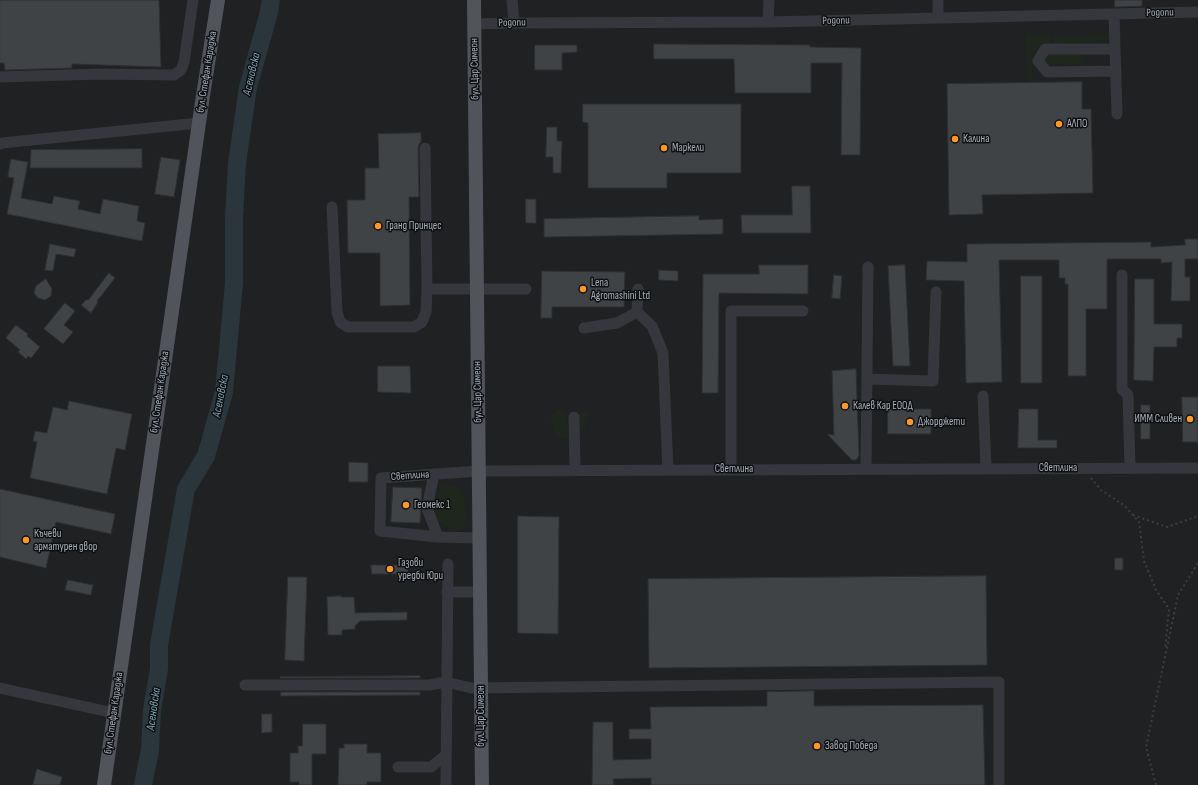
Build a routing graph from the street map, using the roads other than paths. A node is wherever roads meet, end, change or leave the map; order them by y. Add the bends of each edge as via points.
1 (193, 0) edge
2 (218, 0) edge
3 (474, 0) edge
4 (512, 0) edge
5 (769, 0) edge
6 (938, 0) edge
7 (1198, 12) edge
8 (1114, 14) junction
9 (938, 18) junction
10 (768, 22) junction
11 (514, 23) junction
12 (474, 24) junction
13 (1115, 49) junction
14 (1116, 71) junction
15 (0, 77) edge
16 (1117, 114) dead end
17 (199, 123) junction
18 (0, 144) edge
19 (425, 148) dead end
20 (332, 207) dead end
21 (868, 267) dead end
22 (1122, 275) dead end
23 (427, 289) junction
24 (526, 289) dead end
25 (638, 289) dead end
26 (477, 290) junction
27 (936, 292) dead end
28 (803, 311) dead end
29 (637, 312) junction
30 (584, 328) dead end
31 (867, 379) junction
32 (983, 396) dead end
33 (574, 416) dead end
34 (986, 468) junction
35 (1130, 468) junction
36 (1198, 468) edge
37 (866, 469) junction
38 (575, 470) junction
39 (668, 470) junction
40 (731, 470) junction
41 (479, 471) junction
42 (434, 474) junction
43 (438, 537) junction
44 (480, 538) junction
45 (448, 564) dead end
46 (447, 592) junction
47 (480, 592) junction
48 (446, 682) junction
49 (245, 685) dead end
50 (0, 688) edge
51 (481, 688) junction
52 (114, 713) junction
53 (446, 755) junction
54 (398, 767) dead end
55 (104, 785) edge
56 (446, 785) edge
57 (482, 785) edge
58 (999, 785) edge

1 - 15 street via 182,70 174,75
2 - 17 main road, бул. Стефан Караджа
3 - 12 main road, бул. Цар Симеон
4 - 11 street
5 - 10 street
6 - 9 street
7 - 8 street, Родопи
8 - 9 street, Родопи
8 - 13 street
9 - 10 street, Родопи
10 - 11 street, Родопи
11 - 12 street, Родопи
12 - 26 main road, бул. Цар Симеон
13 - 14 street
13 - 14 street via 1045,50 1038,61 1047,72
14 - 16 street
17 - 18 street
17 - 52 main road, бул. Стефан Караджа
19 - 23 street
20 - 23 street via 336,312 340,322 348,327 414,327 422,322 426,312
21 - 31 street
22 - 35 street via 1122,389 1128,395
23 - 26 street
24 - 26 street
25 - 29 street
26 - 41 main road, бул. Цар Симеон
27 - 31 street via 933,381
28 - 40 street via 731,311
29 - 30 street via 617,323
29 - 39 street via 652,326 663,353
31 - 37 street
32 - 34 street
33 - 38 street
34 - 35 street, Светлина
34 - 37 street, Светлина
35 - 36 street, Светлина
37 - 40 street, Светлина
38 - 39 street, Светлина
38 - 41 street, Светлина
39 - 40 street, Светлина
41 - 42 street, Светлина
41 - 44 main road, бул. Цар Симеон
42 - 43 street via 427,508
42 - 43 street, Светлина via 381,478 380,531
43 - 44 street
44 - 47 main road, бул. Цар Симеон
45 - 46 street
46 - 47 street
46 - 48 street
47 - 51 main road, бул. Цар Симеон
48 - 49 street via 429,685
48 - 51 street
48 - 53 street
50 - 52 street
51 - 57 main road, бул. Цар Симеон
51 - 58 street via 999,682
52 - 55 main road, бул. Стефан Караджа
53 - 54 street via 431,767
53 - 56 street

